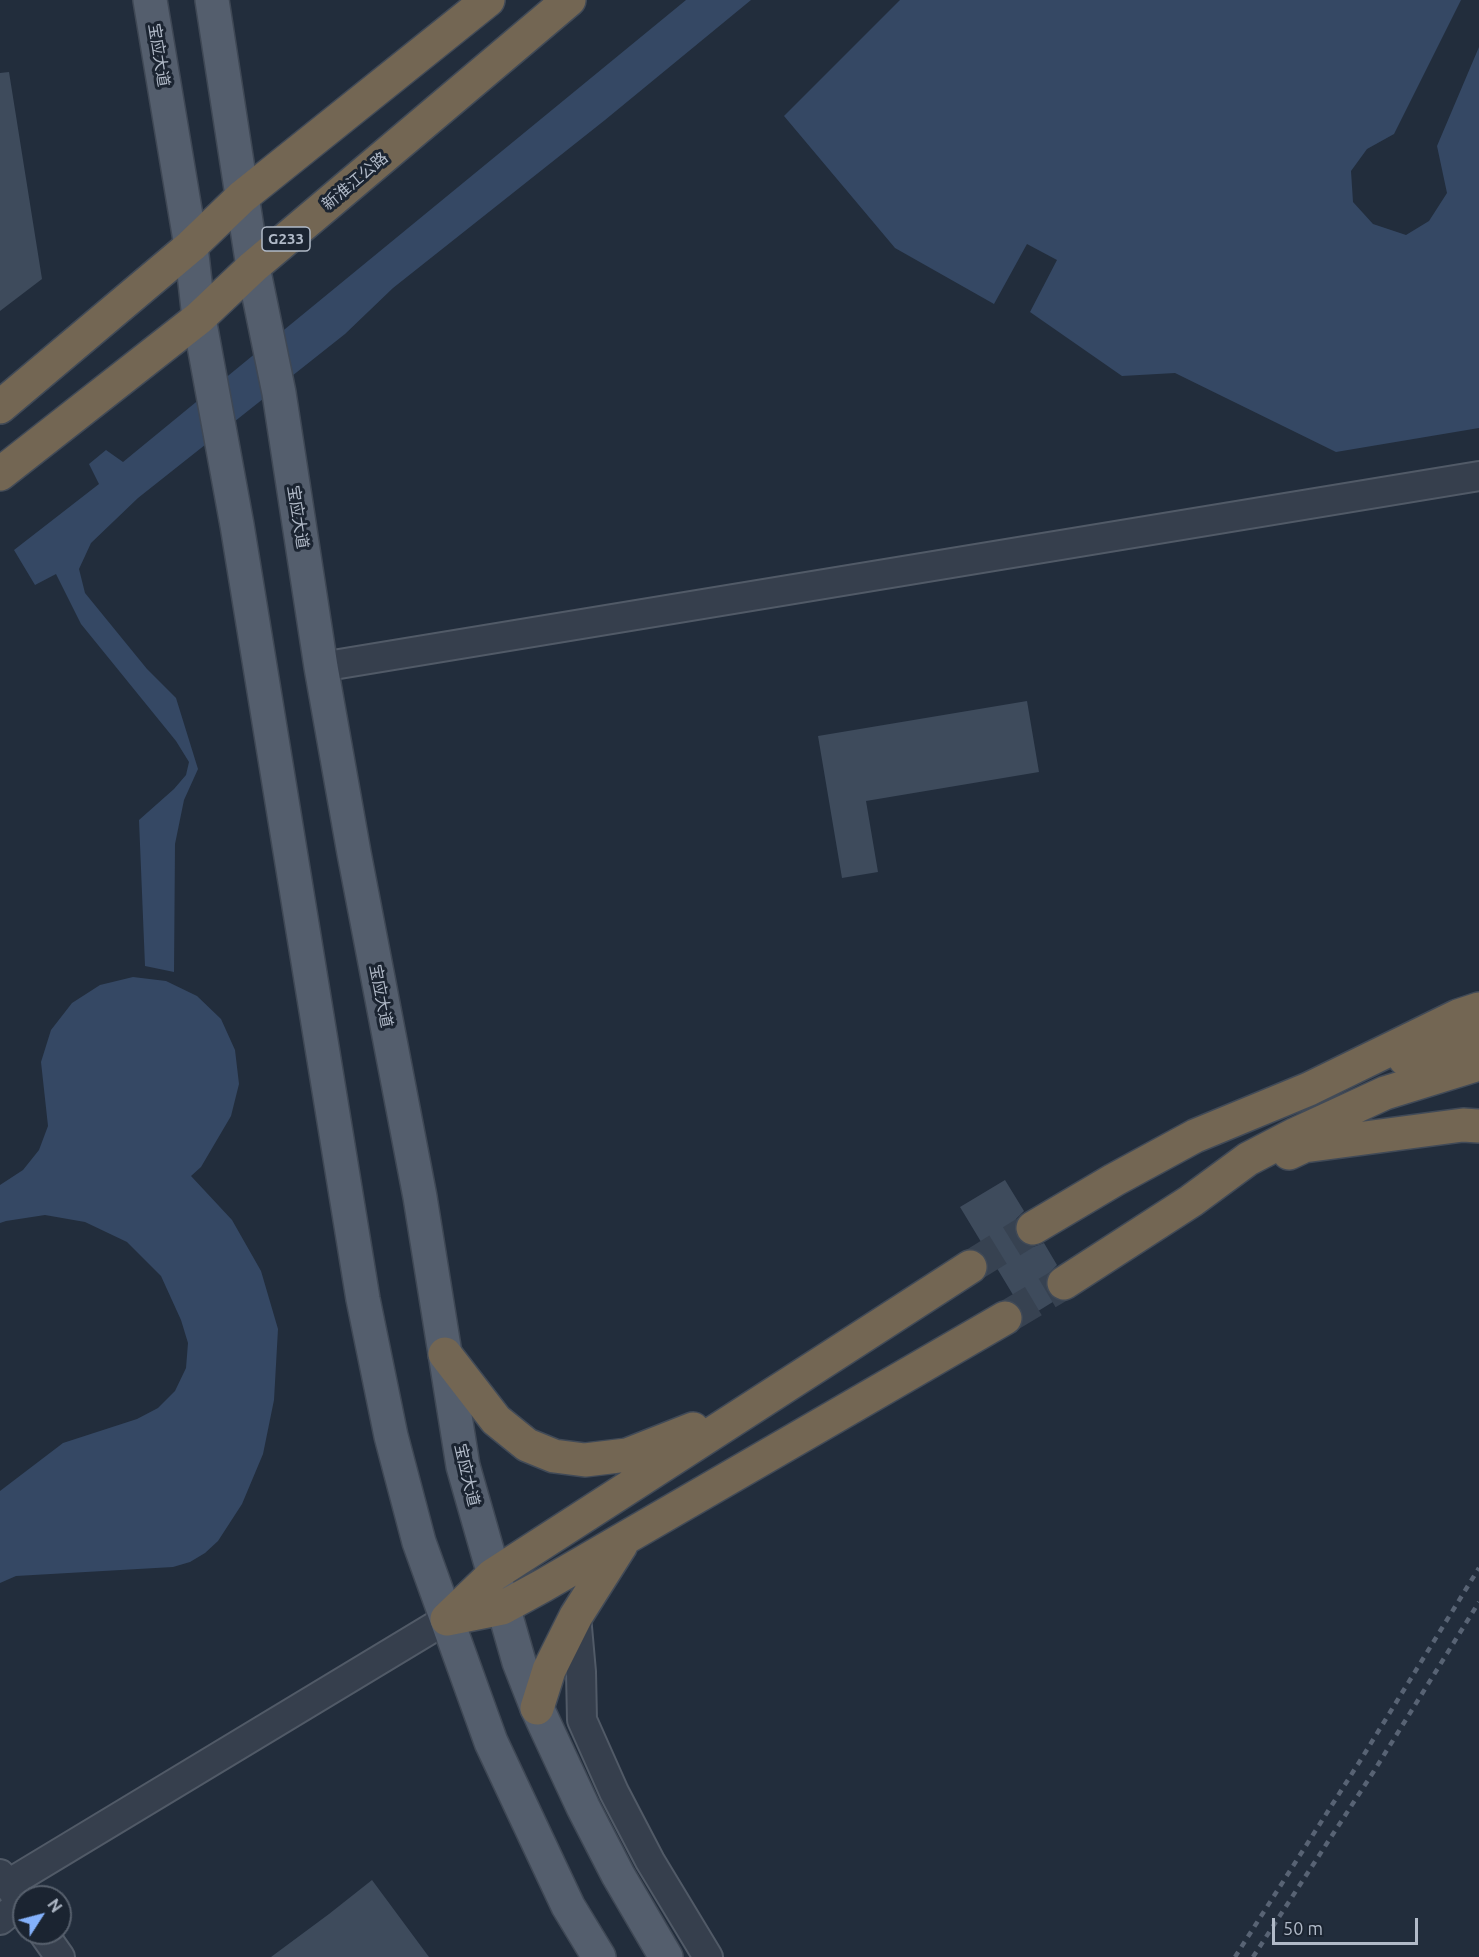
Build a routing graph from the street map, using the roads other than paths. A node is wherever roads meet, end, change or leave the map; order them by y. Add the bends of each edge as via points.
1 (150, 0) edge
2 (212, 0) edge
3 (488, 0) edge
4 (569, 0) edge
5 (242, 198) junction
6 (191, 246) junction
7 (253, 267) junction
8 (199, 318) junction
9 (0, 407) edge
10 (0, 474) edge
11 (1479, 476) edge
12 (321, 667) junction
13 (1479, 1009) edge
14 (1479, 1037) edge
15 (1479, 1064) edge
16 (1309, 1089) junction
17 (1479, 1126) edge
18 (1191, 1201) junction
19 (1033, 1228) tunnel mouth
20 (970, 1267) tunnel mouth
21 (1064, 1283) tunnel mouth
22 (1005, 1318) tunnel mouth
23 (445, 1354) junction
24 (753, 1407) junction
25 (626, 1538) junction
26 (493, 1575) junction
27 (502, 1608) junction
28 (576, 1616) junction
29 (447, 1619) junction
30 (537, 1708) junction
31 (11, 1898) edge
32 (599, 1957) edge
33 (666, 1957) edge
34 (708, 1957) edge

1 - 6 main road, 宝应大道
2 - 5 main road, 宝应大道
3 - 5 highway
4 - 7 highway, 新淮江公路 / G233
5 - 6 highway
5 - 7 main road, 宝应大道
6 - 8 main road, 宝应大道
6 - 9 highway
7 - 8 highway, 新淮江公路 / G233
7 - 12 main road, 宝应大道 via 279,393
8 - 10 highway, 新淮江公路 / G233
8 - 29 main road, 宝应大道 via 363,1299 391,1436 419,1542
11 - 12 street
12 - 23 main road, 宝应大道 via 420,1197
13 - 16 highway
14 - 16 highway
15 - 18 highway via 1385,1093 1296,1134 1248,1159
16 - 19 highway via 1195,1136
17 - 18 highway via 1304,1146
18 - 21 highway
20 - 24 highway
22 - 25 highway
23 - 24 highway via 496,1420 527,1444 554,1456 585,1460 627,1455
23 - 26 main road, 宝应大道 via 463,1466
24 - 26 highway
25 - 27 highway
25 - 28 highway
26 - 27 main road, 宝应大道
26 - 29 highway
27 - 29 highway
27 - 30 main road, 宝应大道
28 - 30 highway via 549,1670
28 - 34 street via 582,1720 650,1861
29 - 31 street
29 - 32 main road, 宝应大道 via 491,1742 568,1906
30 - 33 main road, 宝应大道 via 618,1875

